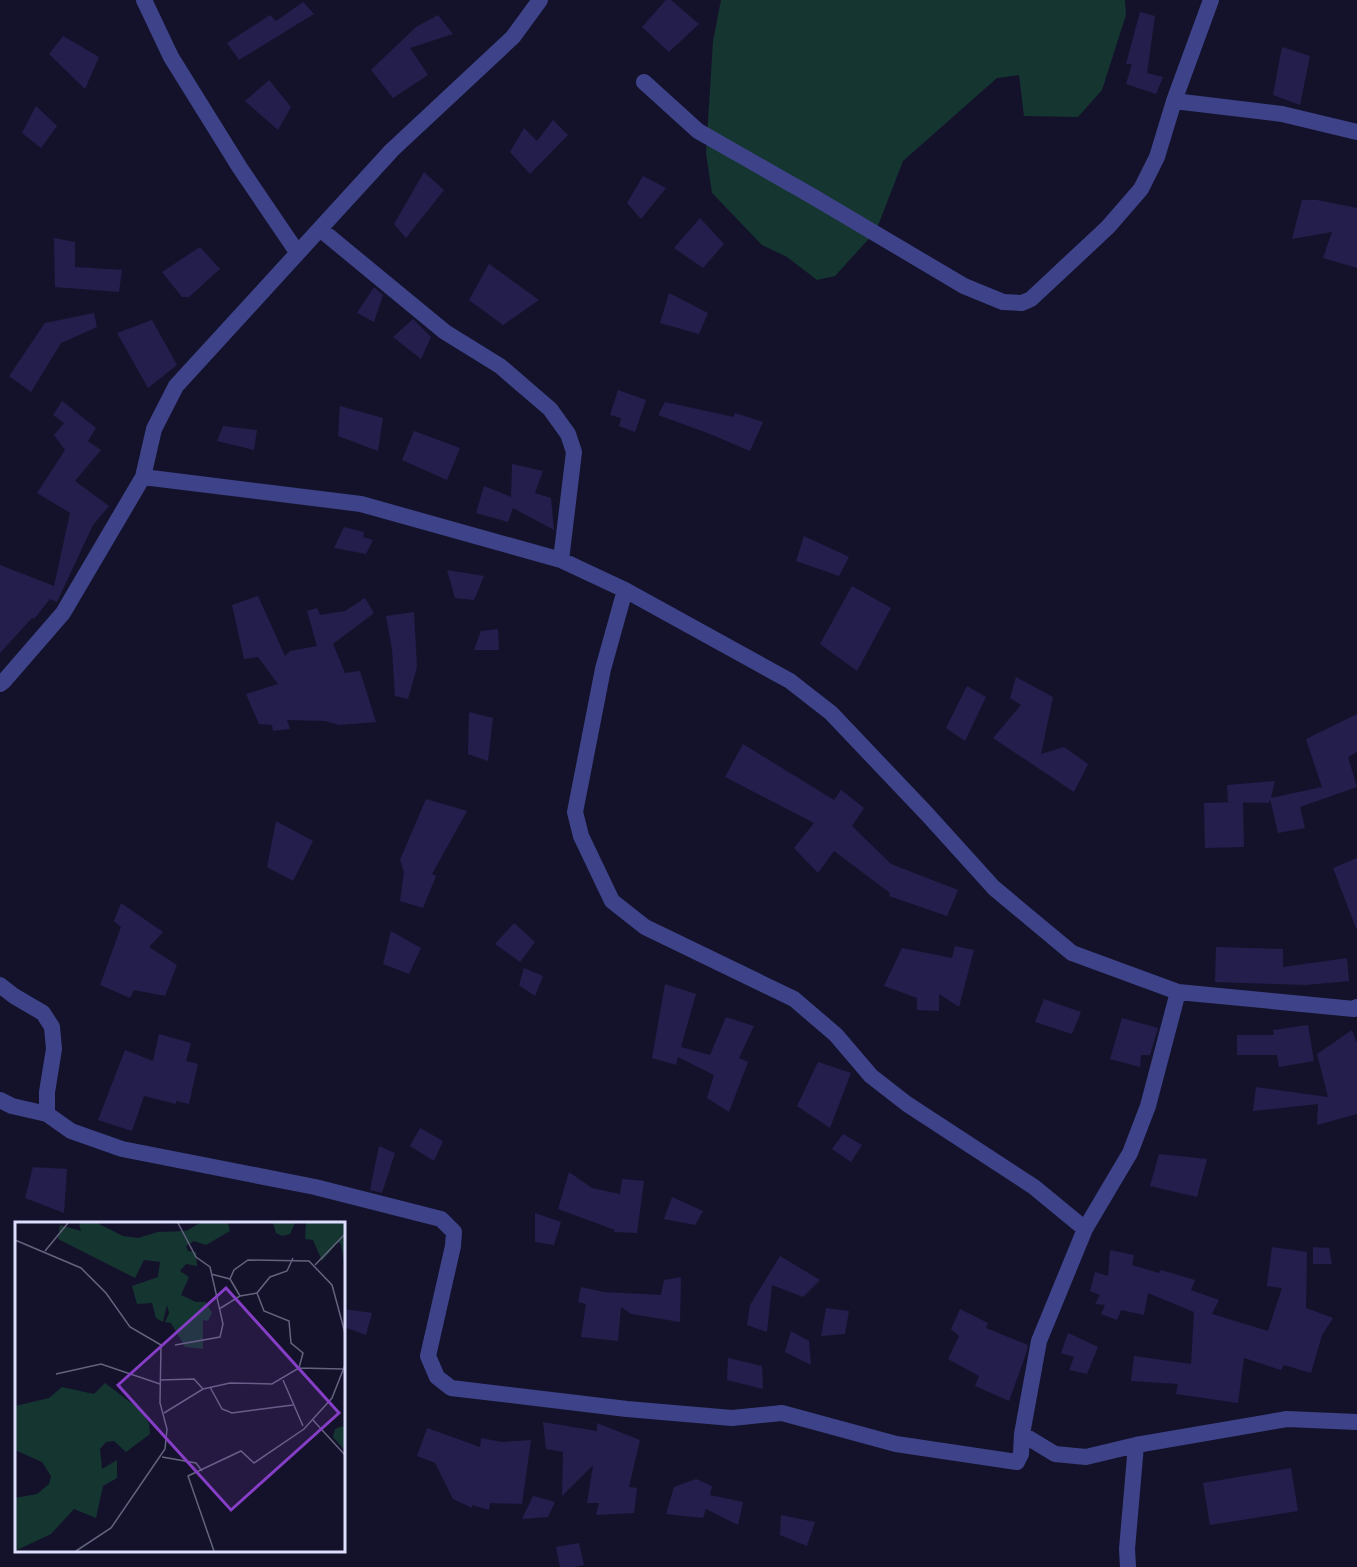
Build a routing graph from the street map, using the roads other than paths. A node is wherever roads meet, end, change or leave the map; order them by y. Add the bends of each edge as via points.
1 (144, 0) edge
2 (540, 0) edge
3 (1211, 0) edge
4 (644, 82) dead end
5 (1174, 101) junction
6 (1357, 132) edge
7 (320, 229) junction
8 (297, 252) junction
9 (143, 477) junction
10 (561, 560) junction
11 (625, 590) junction
12 (0, 684) edge
13 (0, 985) edge
14 (1178, 992) junction
15 (1356, 1009) edge
16 (0, 1100) edge
17 (47, 1114) junction
18 (1085, 1229) junction
19 (1357, 1422) edge
20 (1022, 1434) junction
21 (1136, 1445) junction
22 (1128, 1567) edge

1 - 8 street via 171,57
2 - 7 street via 513,37 392,150
3 - 5 street
4 - 5 street via 698,131 964,286 1004,302 1022,303 1108,227 1140,189 1157,157
5 - 6 street via 1282,114
7 - 8 street
7 - 10 street via 445,332 500,366 550,409 568,434 574,452
8 - 9 street via 176,386 154,429
9 - 10 street via 361,504
9 - 12 street via 63,613
10 - 11 street
11 - 14 street via 790,681 831,713 994,888 1072,953
11 - 18 street via 603,669 575,812 581,836 612,901 645,927 794,999 836,1035 880,1083 1034,1187
13 - 17 street via 43,1013 52,1028 54,1049
14 - 15 street
14 - 18 street via 1148,1107 1130,1153
16 - 17 street
17 - 20 street via 71,1131 122,1149 315,1187 441,1219 454,1232 453,1246 428,1356 436,1377 451,1388 732,1418 782,1413 896,1444 1017,1462
18 - 20 street via 1039,1341
19 - 21 street via 1287,1419
20 - 21 street via 1055,1454 1065,1455 1086,1457
21 - 22 street

